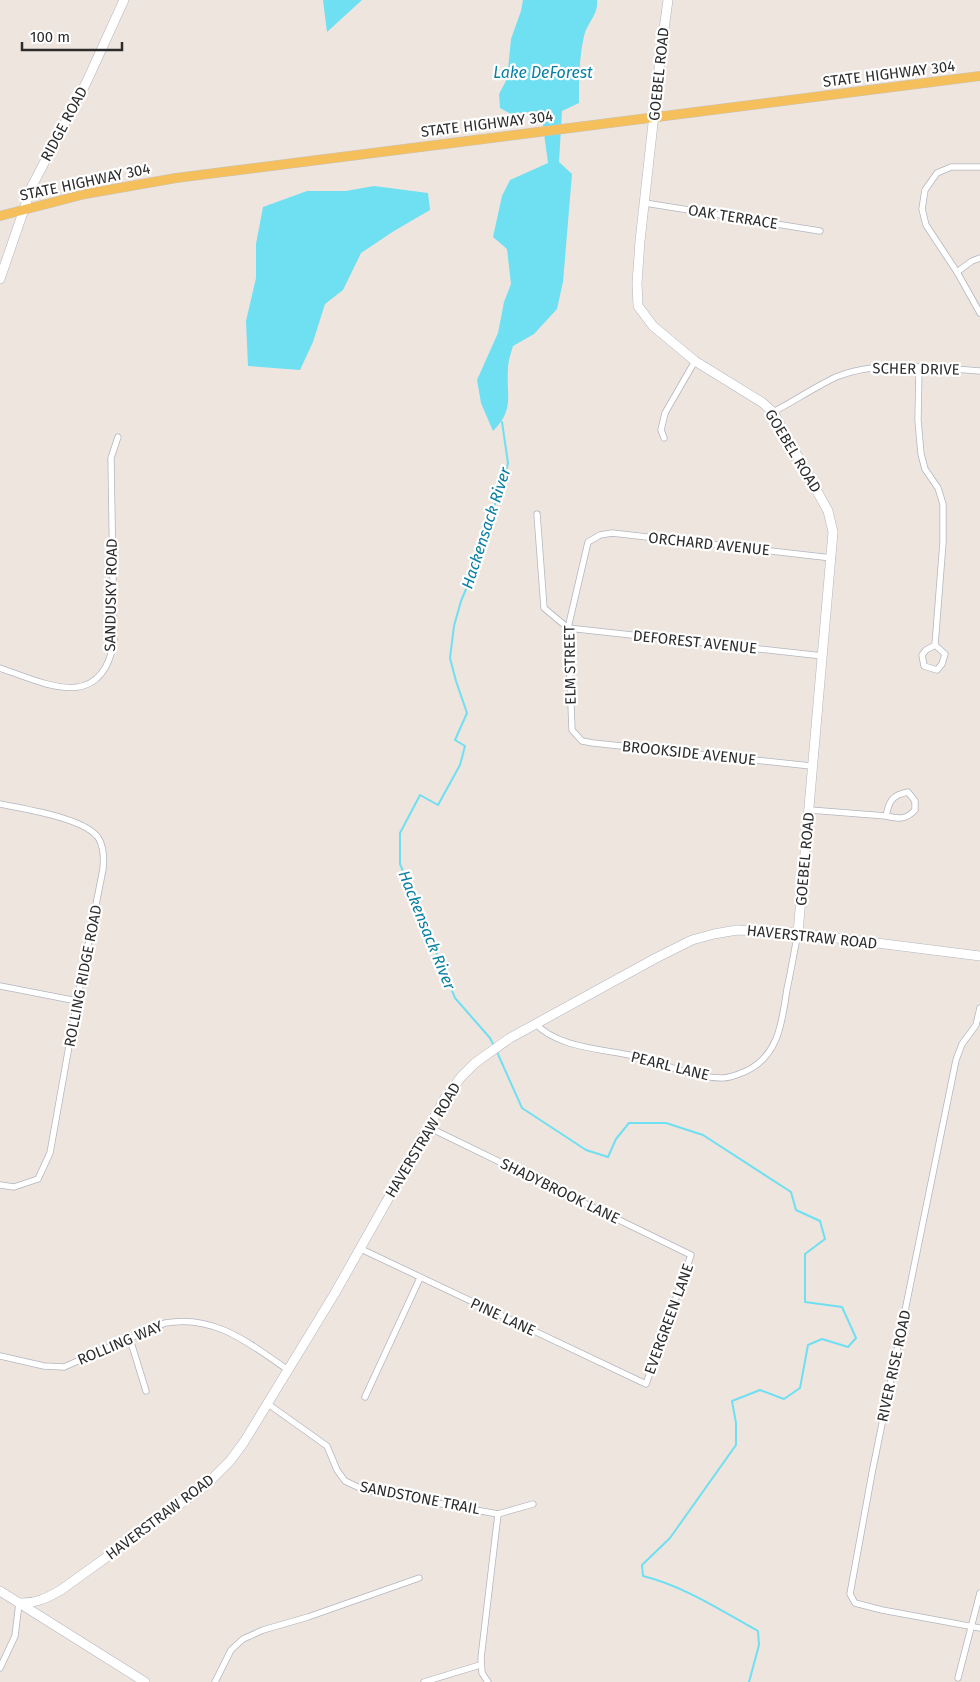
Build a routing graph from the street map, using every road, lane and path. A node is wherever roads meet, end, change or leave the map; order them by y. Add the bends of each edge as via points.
1 (124, 0) edge
2 (668, 0) edge
3 (980, 76) edge
4 (654, 117) junction
5 (980, 167) edge
6 (645, 203) junction
7 (23, 209) junction
8 (0, 216) edge
9 (820, 231) dead end
10 (3, 258) edge
11 (980, 258) edge
12 (957, 272) junction
13 (0, 279) edge
14 (980, 313) edge
15 (695, 361) junction
16 (919, 368) junction
17 (980, 370) edge
18 (773, 412) junction
19 (118, 437) dead end
20 (664, 438) dead end
21 (537, 514) dead end
22 (588, 542) joint
23 (832, 558) junction
24 (568, 628) junction
25 (935, 645) junction
26 (823, 656) junction
27 (0, 668) edge
28 (572, 730) joint
29 (811, 766) junction
30 (0, 804) edge
31 (810, 810) junction
32 (886, 816) junction
33 (798, 933) junction
34 (980, 956) edge
35 (0, 986) edge
36 (77, 1001) junction
37 (980, 1008) edge
38 (535, 1023) junction
39 (428, 1127) junction
40 (0, 1185) edge
41 (361, 1249) junction
42 (691, 1255) joint
43 (420, 1278) junction
44 (130, 1339) junction
45 (0, 1356) edge
46 (288, 1370) junction
47 (646, 1384) joint
48 (146, 1391) dead end
49 (365, 1397) dead end
50 (268, 1404) junction
51 (534, 1504) dead end
52 (498, 1514) junction
53 (419, 1578) dead end
54 (0, 1591) edge
55 (980, 1593) edge
56 (19, 1603) junction
57 (972, 1626) junction
58 (980, 1628) edge
59 (480, 1665) junction
60 (0, 1668) edge
61 (958, 1678) dead end
62 (145, 1682) edge
63 (215, 1682) edge
64 (424, 1682) edge
65 (488, 1682) edge

1 - 7 street, RIDGE ROAD
2 - 4 street, GOEBEL ROAD
3 - 4 main road, STATE HIGHWAY 304
4 - 6 street, GOEBEL ROAD
4 - 7 main road, STATE HIGHWAY 304 via 149,182
5 - 12 street via 951,166 937,173 925,190 922,209 926,225
6 - 9 street, OAK TERRACE
6 - 15 street, GOEBEL ROAD via 637,283 638,306 653,326
7 - 8 main road, STATE HIGHWAY 304
7 - 10 street, RIDGE ROAD
10 - 13 street, RIDGE ROAD
11 - 12 street
12 - 14 street
15 - 18 street, GOEBEL ROAD via 763,402
15 - 20 street via 665,413 661,430
16 - 17 street, SCHER DRIVE
16 - 18 street, SCHER DRIVE via 876,367 851,372
16 - 25 street via 921,454 943,504
18 - 23 street, GOEBEL ROAD via 828,511 833,532
19 - 27 street, SANDUSKY ROAD via 111,458 114,641 108,665 93,680 68,688
21 - 24 street via 544,608
22 - 23 street, ORCHARD AVENUE via 600,534 612,533
22 - 24 street, ELM STREET
23 - 26 street, GOEBEL ROAD
24 - 26 street, DEFOREST AVENUE
24 - 28 street, ELM STREET
25 - 25 street via 922,655 924,666 937,670 945,654
26 - 29 street, GOEBEL ROAD
28 - 29 street, BROOKSIDE AVENUE via 582,741 593,743
29 - 31 street, GOEBEL ROAD
30 - 36 street, ROLLING RIDGE ROAD via 70,820 86,826 99,838 104,853 103,869
31 - 32 street
31 - 33 street, GOEBEL ROAD
32 - 32 street via 896,819 909,817 915,810 915,801 908,792 898,794 889,804
33 - 34 street, HAVERSTRAW ROAD
33 - 38 street, HAVERSTRAW ROAD via 737,930 692,940
33 - 38 street, PEARL LANE via 780,1033 763,1061 736,1076 706,1076 576,1044 552,1036
35 - 36 street
36 - 40 street, ROLLING RIDGE ROAD via 50,1153 38,1179 14,1187
37 - 57 street, RIVER RISE ROAD via 976,1025 962,1044 956,1060 850,1594 855,1603
38 - 39 street, HAVERSTRAW ROAD via 475,1063 445,1098
39 - 41 street, HAVERSTRAW ROAD
39 - 42 street, SHADYBROOK LANE
41 - 43 street, PINE LANE
41 - 46 street, HAVERSTRAW ROAD
42 - 47 street, EVERGREEN LANE
43 - 47 street, PINE LANE
43 - 49 street
44 - 45 street, ROLLING WAY via 64,1367
44 - 46 street, ROLLING WAY via 181,1320 210,1324 237,1336
44 - 48 street
46 - 50 street, HAVERSTRAW ROAD
50 - 52 street, SANDSTONE TRAIL via 327,1446 345,1481 364,1490
50 - 56 street, HAVERSTRAW ROAD via 230,1461 205,1486 62,1590 30,1604
51 - 52 street
52 - 59 street, SANDSTONE TRAIL
53 - 63 street via 243,1639 231,1650
54 - 56 street
55 - 57 street
56 - 60 street via 15,1636
56 - 62 street
57 - 58 street, RIVER RISE ROAD
57 - 61 street
59 - 64 street
59 - 65 street

